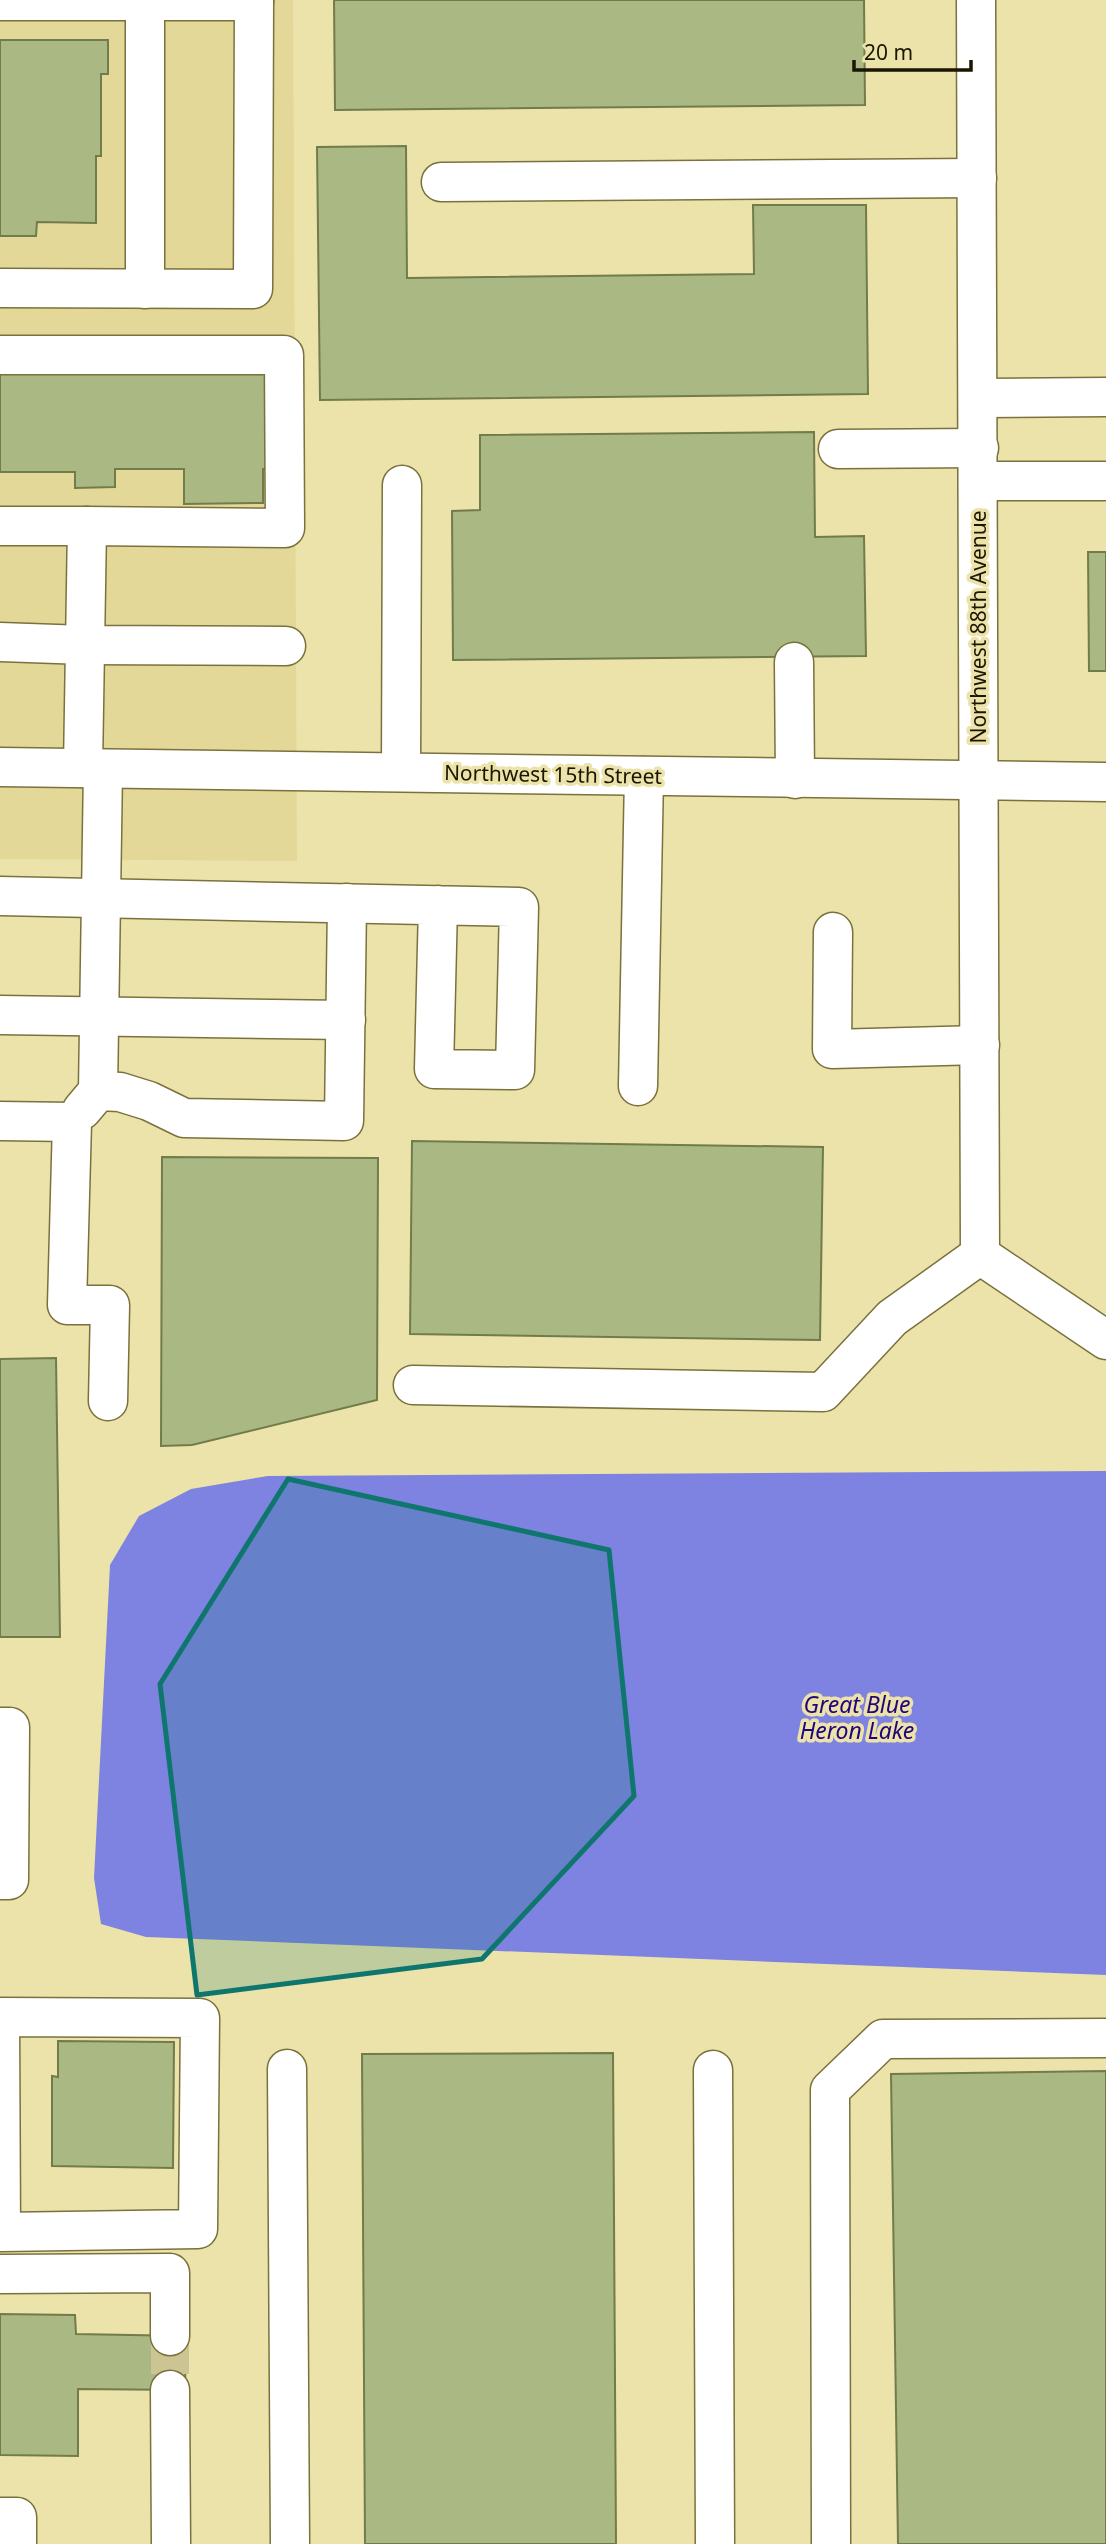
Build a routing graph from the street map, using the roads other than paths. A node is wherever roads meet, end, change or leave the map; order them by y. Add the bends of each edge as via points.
1 (976, 0) edge
2 (0, 1) edge
3 (145, 1) edge
4 (203, 1) edge
5 (254, 1) edge
6 (977, 178) junction
7 (441, 182) dead end
8 (0, 288) edge
9 (145, 289) junction
10 (0, 355) edge
11 (1106, 397) edge
12 (979, 398) junction
13 (838, 449) dead end
14 (979, 464) junction
15 (1106, 481) edge
16 (402, 485) dead end
17 (0, 526) edge
18 (87, 526) junction
19 (0, 642) edge
20 (85, 645) junction
21 (286, 646) dead end
22 (794, 662) dead end
23 (0, 767) edge
24 (93, 768) junction
25 (401, 772) junction
26 (644, 776) junction
27 (795, 779) junction
28 (980, 781) junction
29 (1106, 782) edge
30 (0, 896) edge
31 (101, 898) junction
32 (347, 903) junction
33 (438, 905) junction
34 (833, 932) dead end
35 (0, 1014) edge
36 (99, 1016) junction
37 (346, 1020) junction
38 (980, 1045) junction
39 (638, 1087) dead end
40 (99, 1091) junction
41 (0, 1121) edge
42 (72, 1122) junction
43 (980, 1255) junction
44 (1106, 1340) edge
45 (413, 1385) dead end
46 (108, 1401) dead end
47 (0, 1727) edge
48 (0, 1880) edge
49 (1106, 2038) edge
50 (287, 2069) dead end
51 (713, 2070) dead end
52 (1, 2232) edge
53 (0, 2274) edge
54 (170, 2336) tunnel mouth
55 (170, 2390) tunnel mouth
56 (0, 2517) edge
57 (17, 2544) edge
58 (171, 2544) edge
59 (290, 2544) edge
60 (715, 2544) edge
61 (831, 2544) edge

1 - 6 street, Northwest 88th Avenue
2 - 3 street
3 - 4 street
3 - 9 street
4 - 5 street
5 - 9 street via 253,289
6 - 7 street
6 - 12 street, Northwest 88th Avenue
8 - 9 street
10 - 18 street via 284,355 285,528
11 - 12 street
12 - 14 street, Northwest 88th Avenue
13 - 14 street
14 - 15 street
14 - 28 street, Northwest 88th Avenue
16 - 25 street
17 - 18 street
18 - 20 street
19 - 20 street
20 - 21 street
20 - 24 street
22 - 27 street
23 - 24 street, Northwest 15th Street
24 - 25 street, Northwest 15th Street
24 - 31 street
25 - 26 street, Northwest 15th Street
26 - 27 street, Northwest 15th Street
26 - 39 street
27 - 28 street, Northwest 15th Street
28 - 29 street, Northwest 15th Street
28 - 38 street, Northwest 88th Avenue
30 - 31 street
31 - 32 street
31 - 36 street
32 - 33 street
32 - 37 street
33 - 33 street via 520,907 515,1070 434,1069
34 - 38 street via 832,1049
35 - 36 street
36 - 37 street
36 - 40 street
37 - 40 street via 344,1121 184,1118 149,1101
38 - 43 street, Northwest 88th Avenue
40 - 42 street
41 - 42 street
42 - 46 street via 68,1305 110,1305
43 - 44 street
43 - 45 street via 892,1318 824,1392
47 - 48 street via 10,1727 10,1741 9,1880
49 - 61 street via 883,2039 830,2090
50 - 59 street
51 - 60 street
52 - 52 street via 198,2229 200,2018 0,2017
53 - 54 street via 170,2273
55 - 58 street
56 - 57 street via 17,2517

